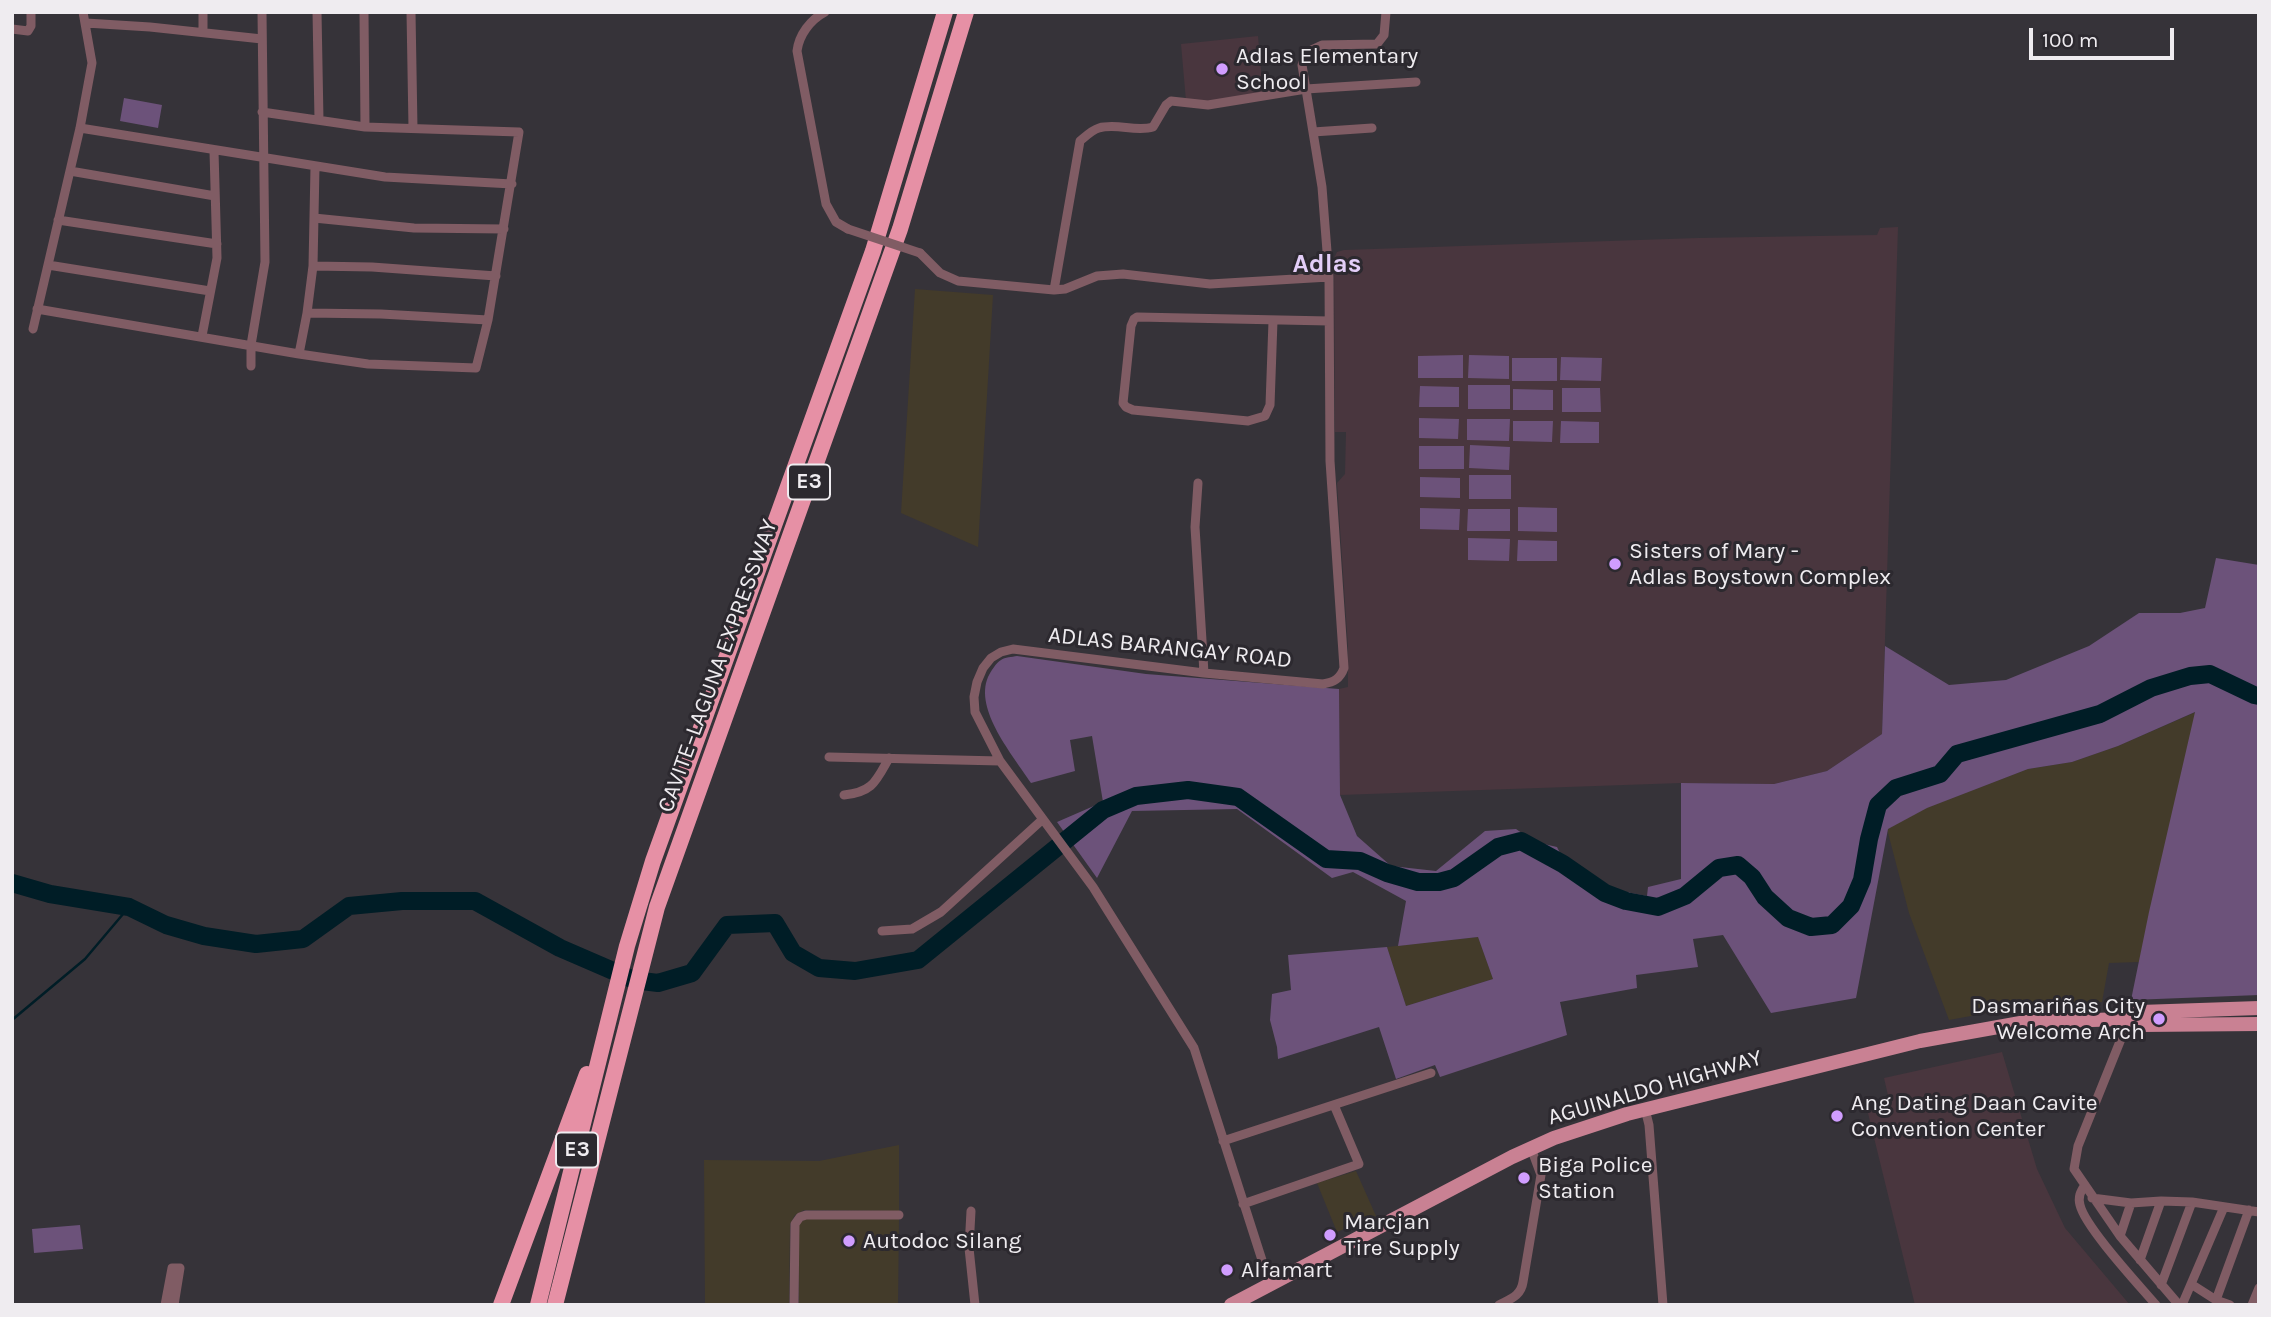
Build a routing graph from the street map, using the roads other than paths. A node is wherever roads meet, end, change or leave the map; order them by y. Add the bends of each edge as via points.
1 (31, 12) edge
2 (83, 12) edge
3 (203, 12) edge
4 (262, 12) edge
5 (317, 12) edge
6 (364, 12) edge
7 (411, 12) edge
8 (825, 12) edge
9 (945, 12) edge
10 (967, 12) edge
11 (1386, 12) edge
12 (86, 23) junction
13 (12, 29) edge
14 (203, 32) junction
15 (262, 39) junction
16 (1416, 82) dead end
17 (1306, 89) junction
18 (262, 112) junction
19 (319, 120) junction
20 (365, 127) junction
21 (80, 128) junction
22 (413, 128) junction
23 (1372, 128) dead end
24 (1313, 132) junction
25 (214, 151) junction
26 (263, 159) junction
27 (315, 167) junction
28 (70, 171) junction
29 (512, 184) junction
30 (215, 197) junction
31 (314, 218) junction
32 (58, 220) junction
33 (504, 229) junction
34 (217, 244) junction
35 (48, 265) junction
36 (313, 266) junction
37 (496, 276) junction
38 (1329, 277) junction
39 (1054, 290) junction
40 (210, 291) junction
41 (37, 309) junction
42 (307, 313) junction
43 (488, 320) junction
44 (1273, 321) junction
45 (1329, 321) junction
46 (33, 329) dead end
47 (202, 336) junction
48 (251, 345) junction
49 (299, 354) junction
50 (251, 366) dead end
51 (1198, 483) dead end
52 (1204, 673) junction
53 (829, 757) dead end
54 (889, 758) junction
55 (1000, 761) junction
56 (844, 795) dead end
57 (1043, 819) junction
58 (882, 931) dead end
59 (615, 996) junction
60 (2259, 1009) edge
61 (2125, 1019) junction
62 (2259, 1024) edge
63 (1431, 1073) dead end
64 (1334, 1105) junction
65 (1645, 1109) junction
66 (1223, 1141) junction
67 (1531, 1148) junction
68 (2085, 1185) junction
69 (2092, 1198) junction
70 (2161, 1201) junction
71 (2192, 1202) junction
72 (2131, 1203) junction
73 (1243, 1204) junction
74 (2224, 1207) junction
75 (971, 1211) dead end
76 (2254, 1211) edge
77 (899, 1215) dead end
78 (2120, 1236) junction
79 (2140, 1260) junction
80 (2191, 1284) junction
81 (1270, 1285) junction
82 (2161, 1285) junction
83 (2259, 1288) edge
84 (2216, 1300) junction
85 (165, 1305) edge
86 (174, 1305) edge
87 (501, 1305) edge
88 (538, 1305) edge
89 (555, 1305) edge
90 (794, 1305) edge
91 (975, 1305) edge
92 (1231, 1305) edge
93 (1499, 1305) edge
94 (1663, 1305) edge
95 (2156, 1305) edge
96 (2180, 1305) edge
97 (2230, 1305) edge
98 (2252, 1305) edge

1 - 13 street via 28,31
2 - 12 street
3 - 14 street
4 - 15 street
5 - 19 street
6 - 20 street
7 - 22 street
8 - 39 street, bridge via 803,33 797,51 826,204 836,222 920,253 940,273 958,281
9 - 59 highway, CAVITE–LAGUNA EXPRESSWAY / E3 via 873,251 653,861
10 - 89 highway, CAVITE–LAGUNA EXPRESSWAY / E3 via 900,229 671,864
11 - 17 street, ADLAS BARANGAY ROAD via 1384,36 1377,44 1322,45 1307,52 1302,65
12 - 14 street
12 - 21 street via 92,63
14 - 15 street
15 - 18 street
16 - 17 street
17 - 24 street, ADLAS BARANGAY ROAD
17 - 39 street via 1217,104 1171,101 1153,127 1103,127 1080,141
18 - 19 street
18 - 26 street
19 - 20 street
20 - 22 street
21 - 25 street
21 - 28 street
22 - 29 street via 520,132
23 - 24 street
24 - 38 street, ADLAS BARANGAY ROAD
25 - 26 street
25 - 30 street
26 - 27 street
26 - 48 street via 265,262
27 - 29 street via 385,177
27 - 31 street
28 - 30 street
28 - 32 street
29 - 33 street
30 - 34 street
31 - 33 street via 414,228
31 - 36 street
32 - 34 street
32 - 35 street
33 - 37 street
34 - 40 street
35 - 40 street
35 - 41 street
36 - 37 street
36 - 42 street
37 - 43 street
38 - 39 street via 1210,284 1123,274 1097,276
38 - 45 street, ADLAS BARANGAY ROAD
40 - 47 street
41 - 46 street
41 - 47 street
42 - 43 street
42 - 49 street
43 - 49 street via 476,368 369,364
44 - 44 street via 1270,405 1265,416 1248,421 1172,414 1133,410 1123,402 1134,319
44 - 45 street
45 - 52 street, ADLAS BARANGAY ROAD via 1330,461 1341,677 1323,684
47 - 48 street
48 - 49 street
48 - 50 street
51 - 52 street via 1195,527
52 - 55 street, ADLAS BARANGAY ROAD via 1013,649 1001,652 983,668 974,697 975,712
53 - 54 street
54 - 55 street
54 - 56 street via 871,788
55 - 57 street, ADLAS BARANGAY ROAD
57 - 58 street via 941,912 912,929
57 - 66 street, ADLAS BARANGAY ROAD via 1069,852 1194,1048
59 - 87 highway
59 - 88 highway, CAVITE–LAGUNA EXPRESSWAY / E3
60 - 61 main road, AGUINALDO HIGHWAY via 2140,1012
61 - 62 main road, AGUINALDO HIGHWAY via 2140,1025
61 - 65 main road, AGUINALDO HIGHWAY via 2059,1019 1964,1032
61 - 68 street via 2075,1157 2074,1169
63 - 64 street
64 - 66 street
64 - 73 street via 1359,1164
65 - 67 main road, AGUINALDO HIGHWAY
65 - 94 street
66 - 73 street, ADLAS BARANGAY ROAD
67 - 81 main road, AGUINALDO HIGHWAY
67 - 93 street via 1541,1175 1522,1290
68 - 69 street
68 - 95 street via 2079,1198 2081,1210
69 - 72 street
69 - 78 street
70 - 71 street
70 - 72 street
70 - 79 street
71 - 74 street
71 - 82 street
72 - 78 street
73 - 81 street, ADLAS BARANGAY ROAD
74 - 76 street
74 - 80 street
75 - 91 street via 969,1248
76 - 84 street
77 - 90 street via 806,1215 796,1220
78 - 79 street
79 - 82 street
80 - 84 street
80 - 96 street
81 - 92 main road, AGUINALDO HIGHWAY
82 - 96 street
83 - 98 street
84 - 97 street
85 - 86 street via 176,1268

